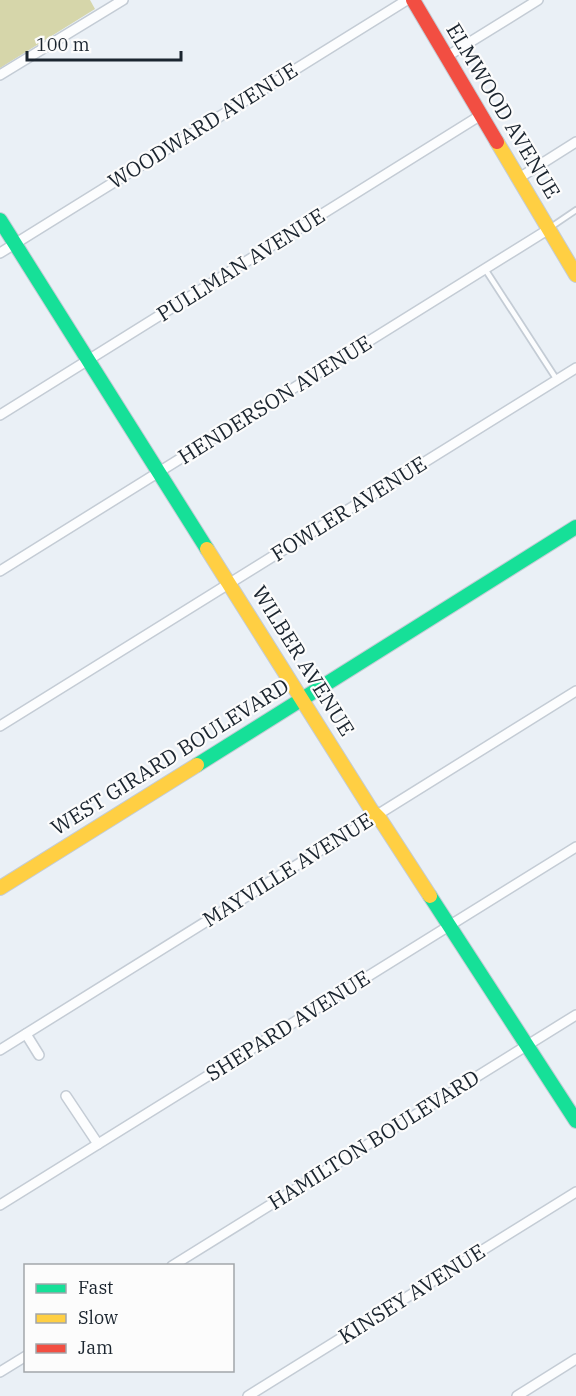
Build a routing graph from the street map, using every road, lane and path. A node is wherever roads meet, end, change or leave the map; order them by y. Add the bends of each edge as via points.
1 (123, 0) edge
2 (406, 0) edge
3 (413, 0) edge
4 (538, 0) edge
5 (446, 57) junction
6 (0, 75) edge
7 (481, 115) junction
8 (576, 142) edge
9 (519, 178) junction
10 (576, 210) edge
11 (0, 220) edge
12 (549, 229) junction
13 (15, 243) junction
14 (0, 253) edge
15 (574, 267) edge
16 (485, 269) junction
17 (88, 360) junction
18 (576, 368) edge
19 (557, 380) junction
20 (0, 415) edge
21 (159, 472) junction
22 (576, 527) edge
23 (0, 571) edge
24 (229, 583) junction
25 (576, 690) edge
26 (302, 699) junction
27 (0, 726) edge
28 (375, 815) junction
29 (576, 847) edge
30 (0, 888) edge
31 (450, 926) junction
32 (576, 1015) edge
33 (26, 1034) junction
34 (527, 1045) junction
35 (0, 1050) edge
36 (39, 1055) dead end
37 (66, 1096) dead end
38 (576, 1121) edge
39 (98, 1144) junction
40 (576, 1192) edge
41 (0, 1205) edge
42 (175, 1264) edge
43 (24, 1357) edge
44 (576, 1359) edge
45 (0, 1372) edge
46 (260, 1393) edge
47 (248, 1396) edge
48 (517, 1396) edge

1 - 6 street
2 - 13 street, WOODWARD AVENUE
3 - 5 street, ELMWOOD AVENUE
4 - 5 street
5 - 7 street, ELMWOOD AVENUE
7 - 9 street, ELMWOOD AVENUE
7 - 17 street, PULLMAN AVENUE
8 - 9 street
9 - 12 street, ELMWOOD AVENUE
10 - 12 lane
11 - 13 street, WILBER AVENUE
12 - 15 street, ELMWOOD AVENUE
12 - 16 street, HENDERSON AVENUE
13 - 14 street, WOODWARD AVENUE
13 - 17 street, WILBER AVENUE
16 - 19 lane
16 - 21 street, HENDERSON AVENUE
17 - 20 street, PULLMAN AVENUE
17 - 21 street, WILBER AVENUE
18 - 19 street, FOWLER AVENUE
19 - 24 street, FOWLER AVENUE
21 - 23 street, HENDERSON AVENUE
21 - 24 street, WILBER AVENUE
22 - 26 street, WEST GIRARD BOULEVARD
24 - 26 street, WILBER AVENUE
24 - 27 street, FOWLER AVENUE
25 - 28 street, MAYVILLE AVENUE
26 - 28 street, WILBER AVENUE
26 - 30 street, WEST GIRARD BOULEVARD
28 - 31 street, WILBER AVENUE
28 - 33 street, MAYVILLE AVENUE
29 - 31 street, SHEPARD AVENUE
31 - 34 street, WILBER AVENUE
31 - 39 street, SHEPARD AVENUE
32 - 34 street, HAMILTON BOULEVARD
33 - 35 street, MAYVILLE AVENUE
33 - 36 street
34 - 38 street, WILBER AVENUE
34 - 42 street, HAMILTON BOULEVARD
37 - 39 street
39 - 41 street, SHEPARD AVENUE
40 - 46 street, KINSEY AVENUE
43 - 45 street
44 - 48 street
46 - 47 street, KINSEY AVENUE

